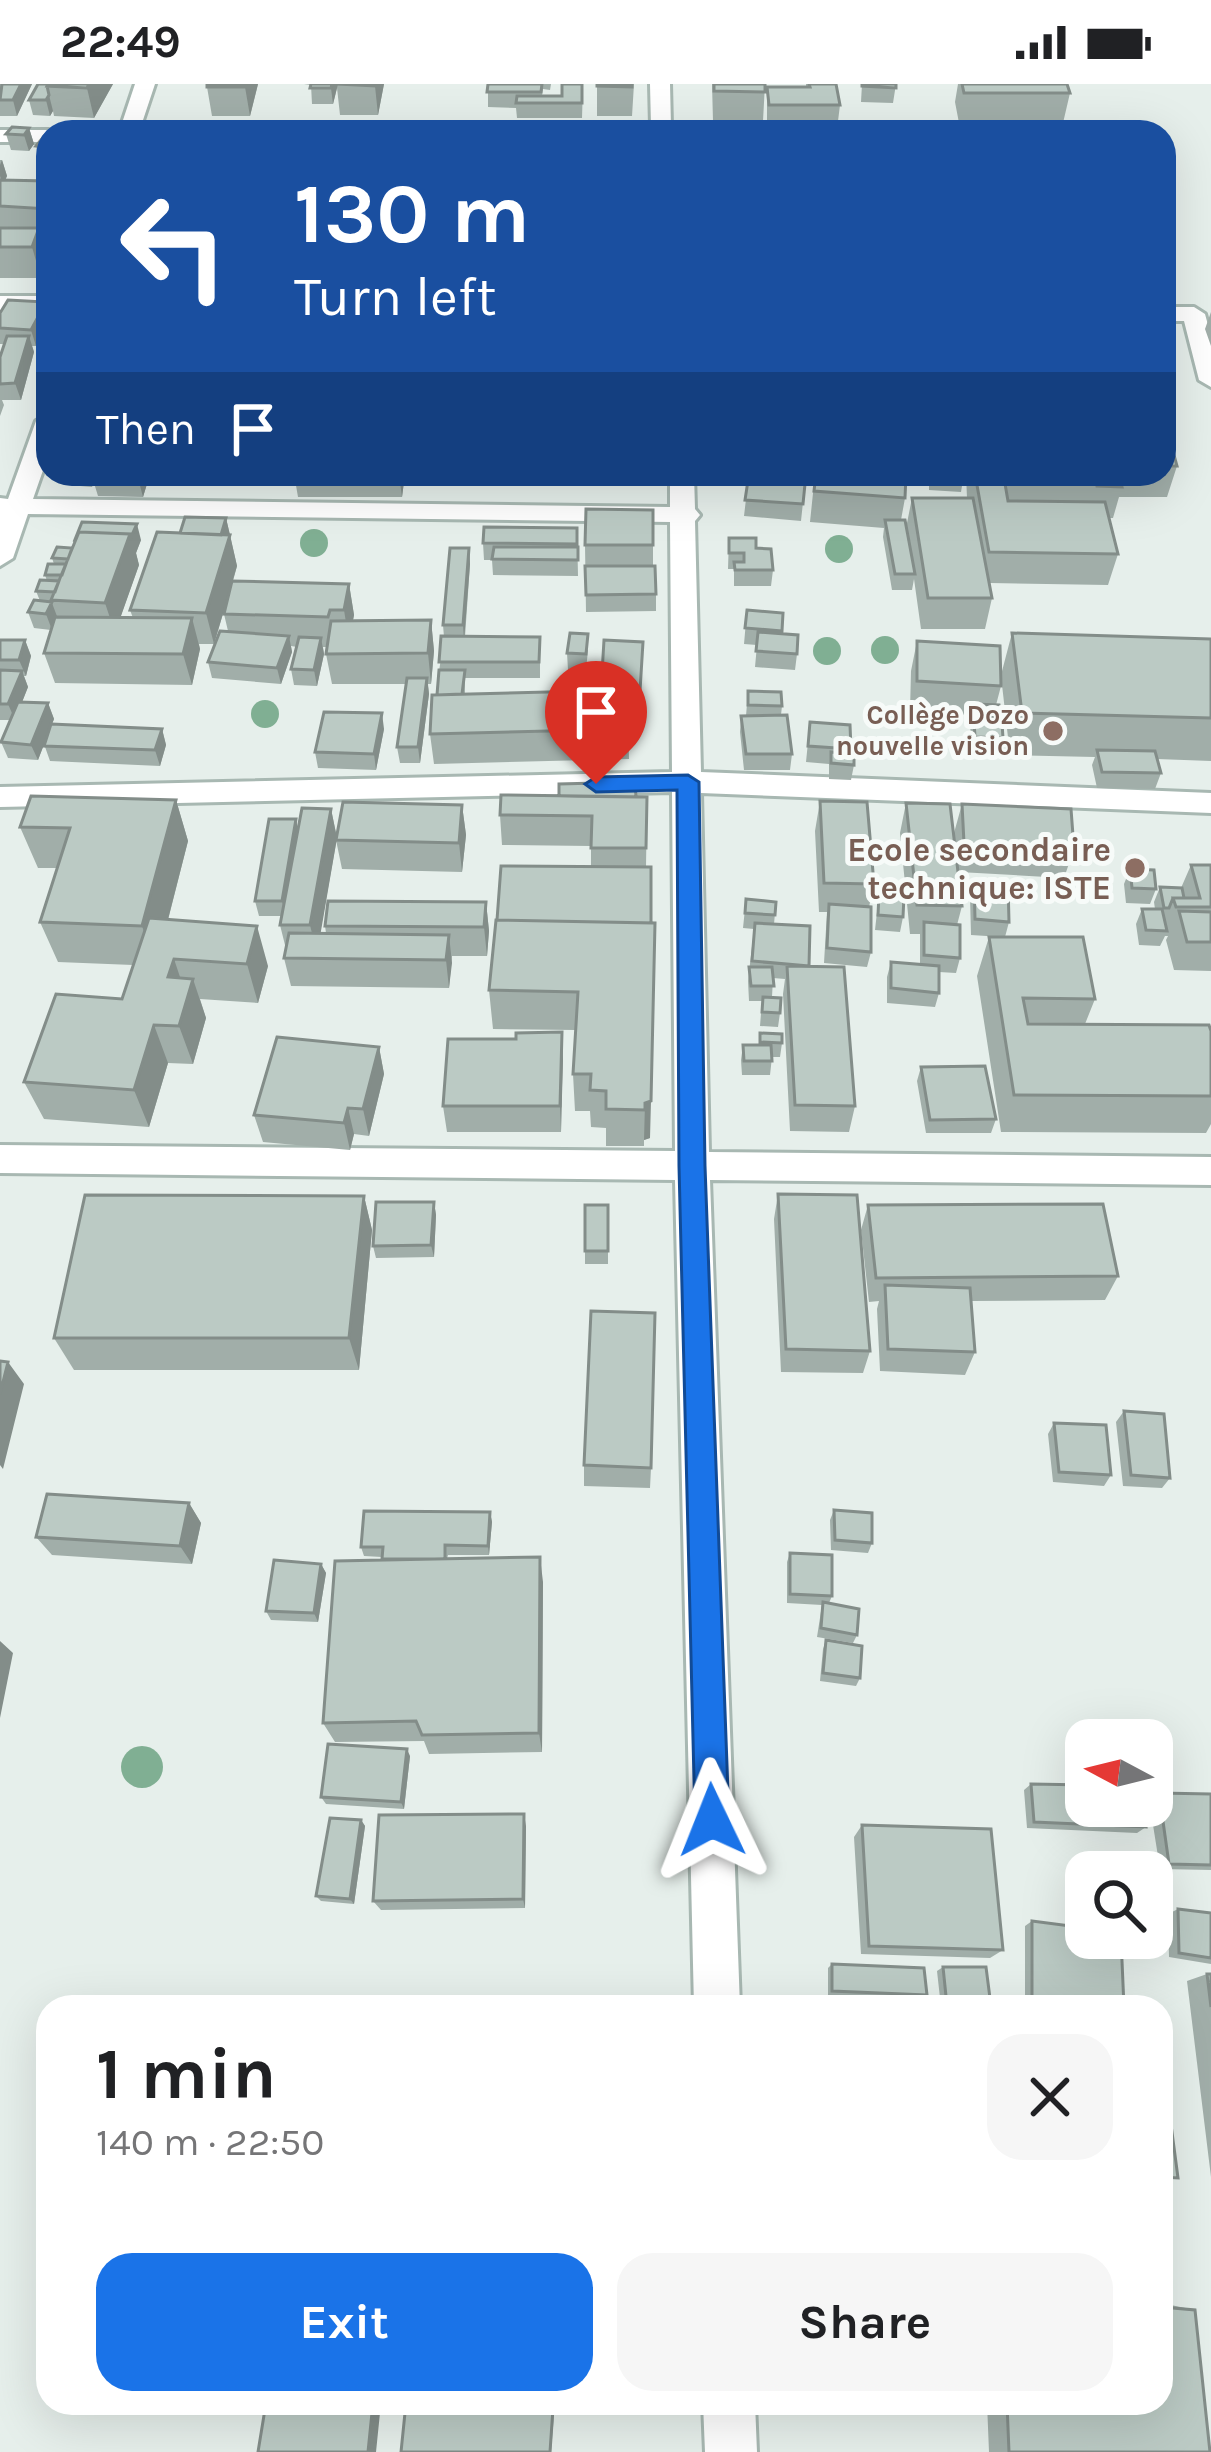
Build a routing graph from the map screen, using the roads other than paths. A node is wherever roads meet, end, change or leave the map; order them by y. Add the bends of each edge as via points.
1 (146, 84) edge
2 (660, 84) edge
3 (133, 120) edge
4 (661, 120) edge
5 (0, 136) edge
6 (36, 136) edge
7 (0, 303) edge
8 (36, 303) edge
9 (1176, 314) edge
10 (1211, 380) edge
11 (36, 449) edge
12 (683, 486) edge
13 (11, 506) edge
14 (686, 515) junction
15 (0, 558) edge
16 (688, 782) junction
17 (0, 797) edge
18 (1211, 802) edge
19 (0, 1159) edge
20 (692, 1166) junction
21 (1211, 1172) edge
22 (718, 1995) edge
23 (729, 2415) edge
24 (731, 2452) edge

1 - 3 street
2 - 4 street
5 - 6 street
7 - 8 street
9 - 10 street via 1194,314
11 - 13 street
12 - 14 street
13 - 14 street
13 - 15 street
14 - 16 street
16 - 17 street
16 - 18 street
16 - 20 street
19 - 20 street
20 - 21 street
20 - 22 street
23 - 24 street

